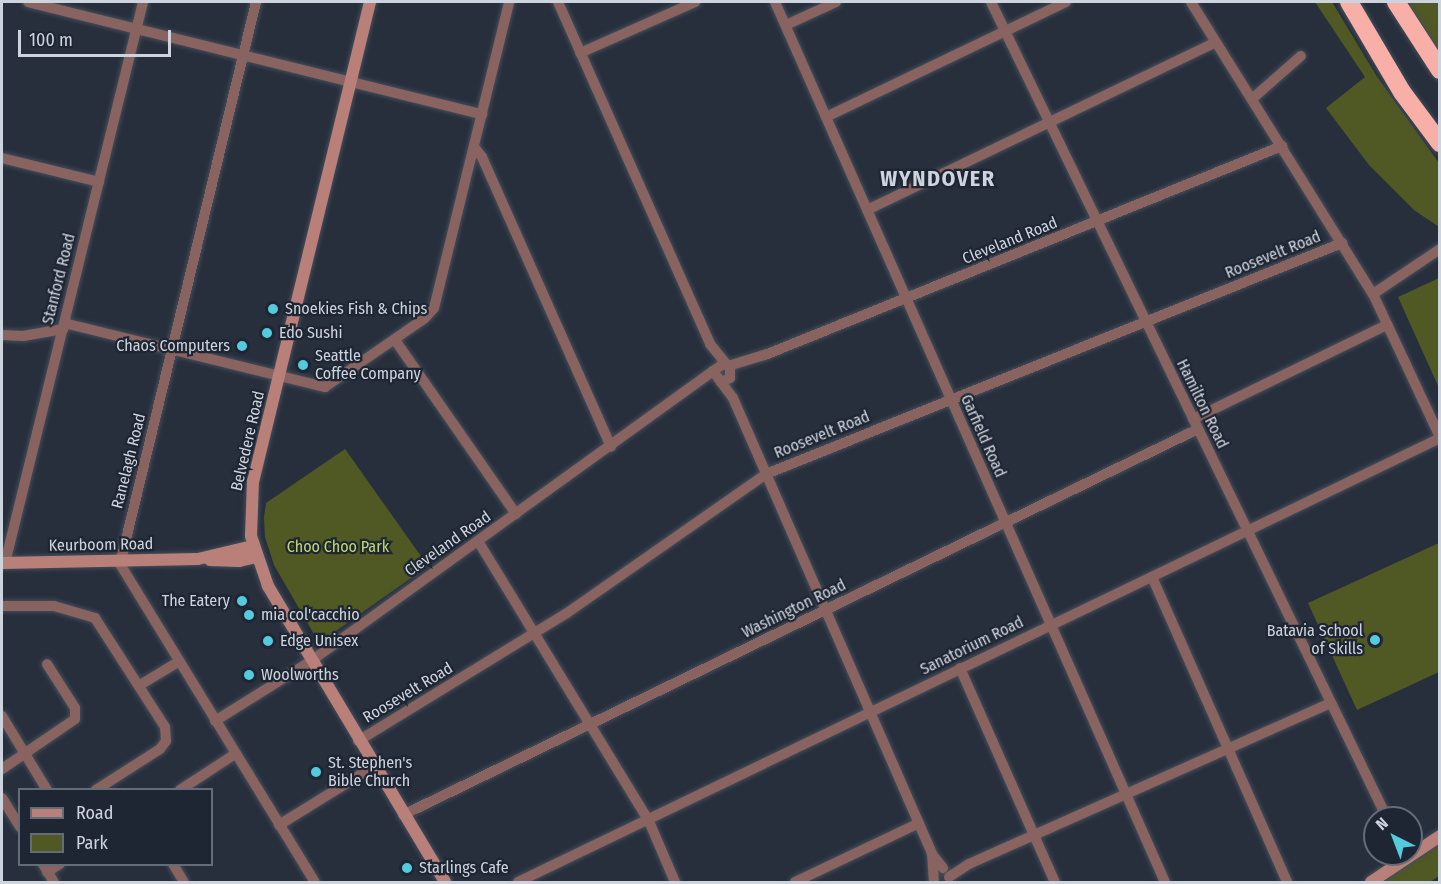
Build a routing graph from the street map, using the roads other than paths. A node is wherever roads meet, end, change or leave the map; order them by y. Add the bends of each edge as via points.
1 (28, 2) edge
2 (143, 2) edge
3 (256, 2) edge
4 (370, 2) edge
5 (509, 2) edge
6 (558, 2) edge
7 (695, 2) edge
8 (775, 2) edge
9 (836, 2) edge
10 (991, 2) edge
11 (1066, 2) edge
12 (1192, 2) edge
13 (1349, 2) edge
14 (1396, 2) edge
15 (786, 26) junction
16 (136, 29) junction
17 (1005, 31) junction
18 (1216, 42) junction
19 (580, 53) junction
20 (243, 54) junction
21 (1301, 56) dead end
22 (1440, 70) edge
23 (351, 81) junction
24 (1252, 99) junction
25 (482, 114) junction
26 (826, 117) junction
27 (1050, 123) junction
28 (1440, 143) edge
29 (1282, 146) junction
30 (474, 147) junction
31 (2, 158) edge
32 (99, 182) junction
33 (867, 210) junction
34 (1098, 221) junction
35 (1342, 243) junction
36 (1440, 249) edge
37 (1373, 294) junction
38 (906, 299) junction
39 (1146, 322) junction
40 (63, 326) junction
41 (1387, 326) junction
42 (2, 335) edge
43 (395, 340) junction
44 (171, 348) junction
45 (722, 373) junction
46 (279, 375) junction
47 (951, 400) junction
48 (1193, 418) junction
49 (1198, 429) junction
50 (1440, 437) edge
51 (611, 447) junction
52 (766, 474) junction
53 (516, 514) junction
54 (1005, 523) junction
55 (1248, 531) junction
56 (478, 541) junction
57 (254, 552) junction
58 (121, 561) junction
59 (3, 563) edge
60 (1152, 577) junction
61 (2, 606) edge
62 (826, 610) junction
63 (1051, 625) junction
64 (535, 634) junction
65 (177, 659) junction
66 (310, 661) junction
67 (47, 664) dead end
68 (960, 668) junction
69 (138, 682) junction
70 (1330, 703) junction
71 (870, 712) junction
72 (2, 716) edge
73 (214, 721) junction
74 (590, 724) junction
75 (358, 741) junction
76 (1228, 748) junction
77 (25, 754) junction
78 (235, 754) junction
79 (373, 767) junction
80 (2, 768) edge
81 (46, 788) edge
82 (98, 788) edge
83 (182, 788) edge
84 (1125, 793) junction
85 (2, 798) edge
86 (1381, 806) edge
87 (403, 815) junction
88 (648, 819) junction
89 (918, 823) junction
90 (18, 824) edge
91 (279, 825) junction
92 (1033, 834) junction
93 (1440, 836) edge
94 (1423, 846) edge
95 (174, 866) edge
96 (1393, 866) edge
97 (45, 868) edge
98 (940, 877) edge
99 (54, 882) edge
100 (184, 882) edge
101 (315, 882) edge
102 (444, 882) edge
103 (518, 882) edge
104 (675, 882) edge
105 (795, 882) edge
106 (1055, 882) edge
107 (1165, 882) edge
108 (1287, 882) edge
109 (1371, 882) edge

1 - 16 street
2 - 16 street, Stanford Road
3 - 20 street, Ranelagh Road
4 - 23 main road, Belvedere Road
5 - 25 street
6 - 19 street
7 - 19 street
8 - 15 street, Garfield Road
9 - 15 street
10 - 17 street, Hamilton Road
11 - 17 street
12 - 18 street
13 - 28 highway via 1402,92
14 - 22 highway
15 - 26 street, Garfield Road
16 - 20 street
16 - 32 street, Stanford Road
17 - 26 street
17 - 27 street, Hamilton Road
18 - 24 street
18 - 27 street
19 - 45 street
20 - 23 street
20 - 44 street, Ranelagh Road
21 - 24 street
23 - 25 street
23 - 46 main road, Belvedere Road
24 - 29 street
25 - 30 street
26 - 33 street, Garfield Road
27 - 33 street
27 - 34 street, Hamilton Road
29 - 34 street, Cleveland Road
29 - 35 street
30 - 43 street via 434,308
30 - 51 street via 482,157
31 - 32 street
32 - 40 street, Stanford Road
33 - 38 street, Garfield Road
34 - 38 street, Cleveland Road
34 - 39 street, Hamilton Road
35 - 37 street
35 - 39 street, Roosevelt Road
36 - 37 street
37 - 41 street
38 - 45 street, Cleveland Road
38 - 47 street, Garfield Road
39 - 47 street, Roosevelt Road
39 - 48 street, Hamilton Road
40 - 42 street via 23,336
40 - 44 street
40 - 59 street, Stanford Road
41 - 48 street
41 - 50 street
43 - 46 street via 328,386
43 - 53 street
44 - 46 street
44 - 58 street, Ranelagh Road
45 - 51 street, Cleveland Road
45 - 52 street
46 - 57 main road, Belvedere Road via 252,490
47 - 52 street, Roosevelt Road
47 - 54 street, Garfield Road
48 - 49 street, Hamilton Road
49 - 54 street, Washington Road
49 - 55 street, Hamilton Road
50 - 55 street, Sanatorium Road
51 - 53 street, Cleveland Road
52 - 62 street
52 - 64 street, Roosevelt Road
53 - 56 street, Cleveland Road
54 - 62 street, Washington Road
54 - 63 street, Garfield Road
55 - 60 street, Sanatorium Road
55 - 70 street, Hamilton Road
56 - 64 street
56 - 66 street, Cleveland Road
57 - 58 main road, Keurboom Road via 200,559
57 - 66 main road, Belvedere Road
58 - 59 main road, Keurboom Road
58 - 65 street via 121,568
60 - 63 street, Sanatorium Road
60 - 76 street
61 - 69 street via 54,606 95,618
62 - 71 street
62 - 74 street, Washington Road
63 - 68 street, Sanatorium Road
63 - 84 street, Garfield Road
64 - 74 street
64 - 75 street, Roosevelt Road
65 - 69 street
65 - 73 street
66 - 73 street, Cleveland Road
66 - 75 main road, Belvedere Road
67 - 77 street via 75,708 75,719
68 - 71 street, Sanatorium Road
68 - 92 street
69 - 82 street via 165,727 166,741 156,753
70 - 76 street
70 - 86 street, Hamilton Road
71 - 88 street, Sanatorium Road
71 - 89 street
72 - 77 street
73 - 78 street
74 - 87 street, Washington Road
74 - 88 street
75 - 79 main road, Belvedere Road
76 - 84 street
76 - 108 street
77 - 80 street
77 - 81 street
78 - 83 street
78 - 91 street
79 - 87 main road, Belvedere Road
79 - 91 street
84 - 92 street
84 - 107 street, Garfield Road
85 - 90 street
87 - 102 main road, Belvedere Road
88 - 103 street, Sanatorium Road
88 - 104 street
89 - 98 street
89 - 105 street
91 - 101 street
92 - 98 street
92 - 106 street
93 - 94 main road
95 - 100 street
96 - 109 main road
97 - 99 street

